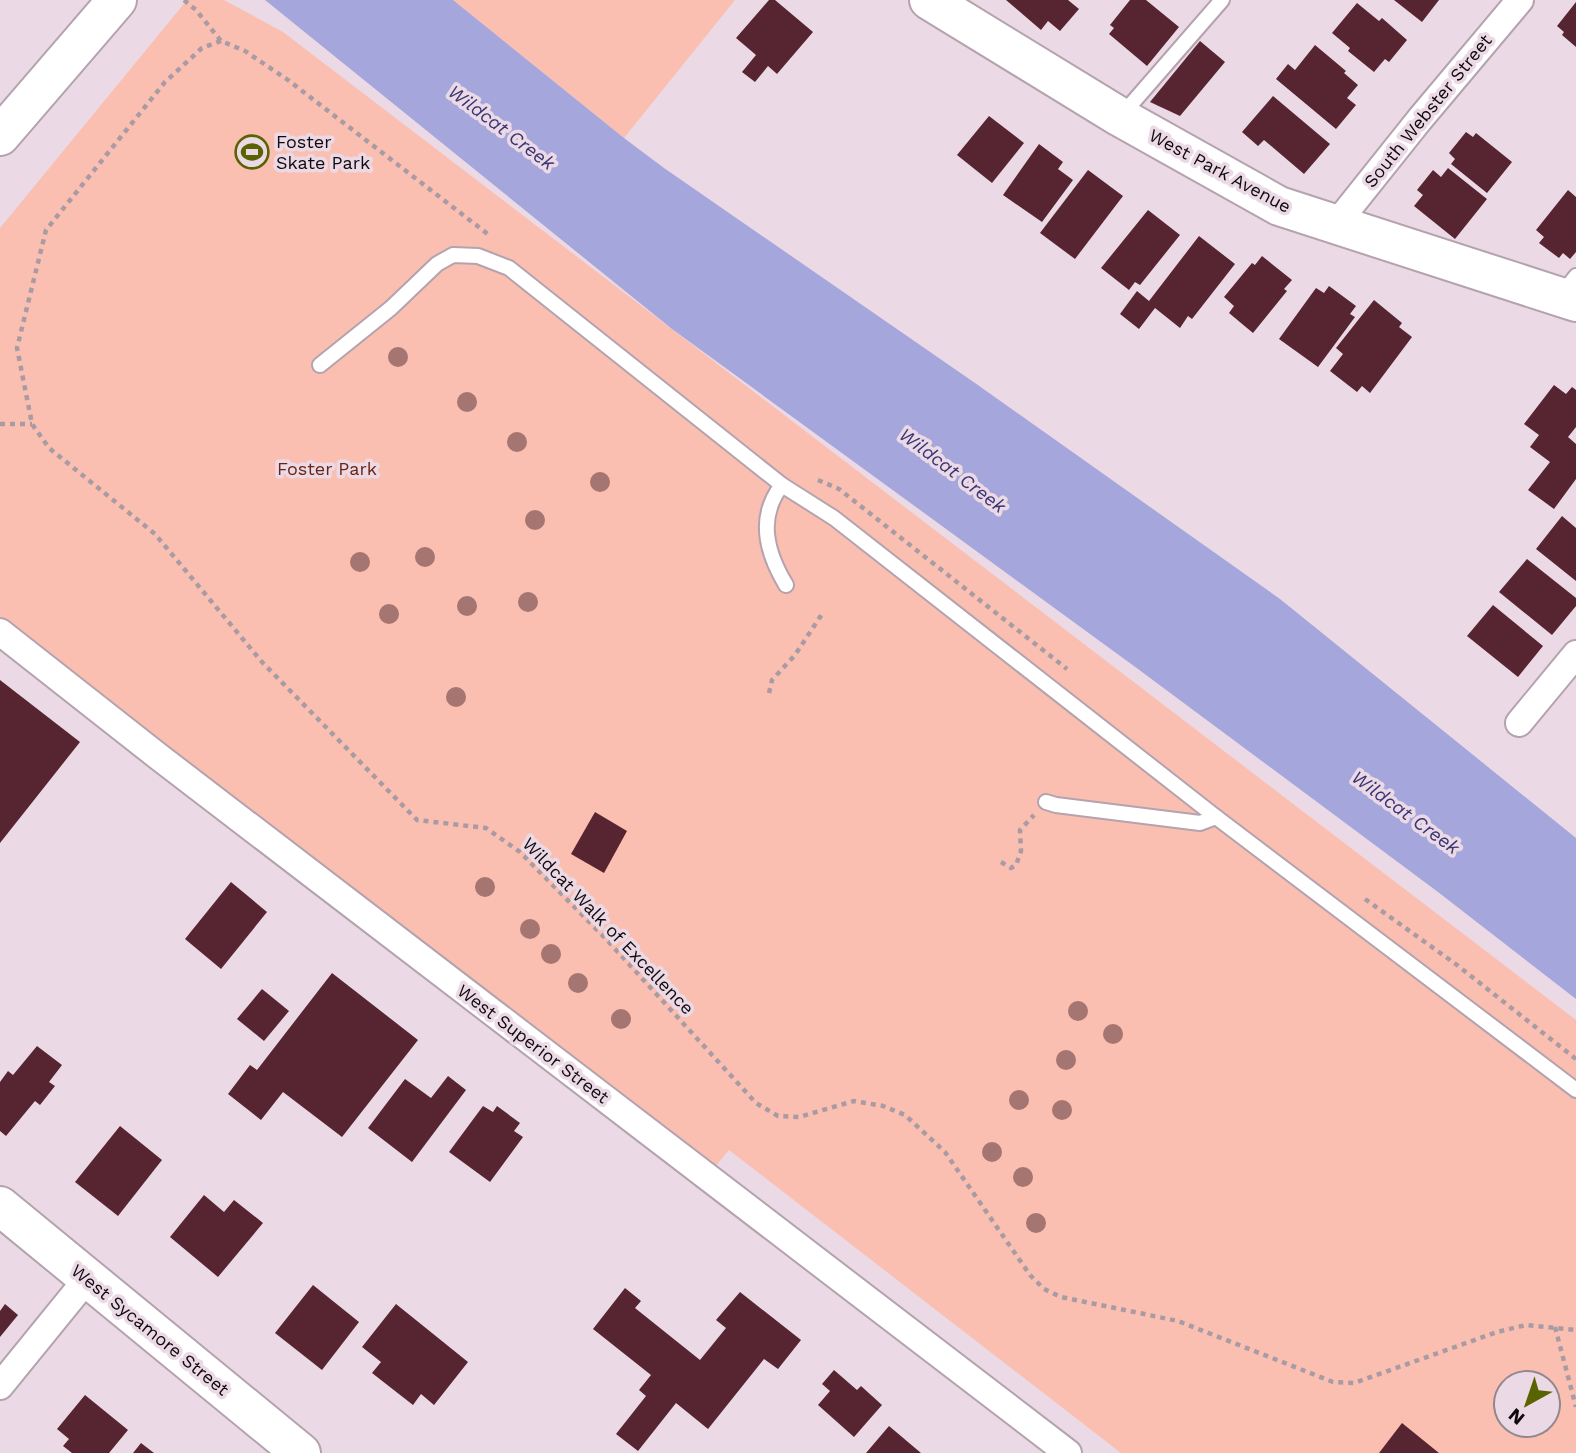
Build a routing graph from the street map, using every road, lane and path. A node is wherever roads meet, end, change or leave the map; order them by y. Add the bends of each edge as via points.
1 (184, 0) edge
2 (929, 0) edge
3 (1222, 0) edge
4 (1520, 0) edge
5 (112, 6) edge
6 (1120, 117) junction
7 (0, 136) edge
8 (1337, 223) junction
9 (1570, 292) edge
10 (320, 365) dead end
11 (0, 424) edge
12 (32, 424) junction
13 (782, 485) junction
14 (786, 585) dead end
15 (822, 614) dead end
16 (0, 632) edge
17 (1576, 654) edge
18 (769, 693) dead end
19 (1520, 723) dead end
20 (1046, 802) joint
21 (1216, 817) junction
22 (1001, 862) dead end
23 (1576, 1090) edge
24 (0, 1206) edge
25 (87, 1279) junction
26 (1555, 1327) junction
27 (1576, 1330) edge
28 (0, 1386) edge
29 (1576, 1407) edge
30 (301, 1453) edge
31 (1068, 1453) edge

1 - 12 path, Wildcat Walk of Excellence via 221,41 202,48 164,82 46,230 17,348
2 - 6 main road, West Park Avenue
3 - 6 lane
4 - 8 street, South Webster Street
5 - 7 main road
6 - 8 main road, West Park Avenue via 1279,206
8 - 9 main road, West Park Avenue
10 - 13 lane via 437,264 453,255 478,256 509,268
11 - 12 path
12 - 26 path, Wildcat Walk of Excellence via 49,448 155,534 262,662 417,820 486,828 520,852 757,1103 778,1116 799,1117 854,1101 905,1115 945,1152 1044,1289 1061,1297 1178,1321 1333,1382 1354,1383 1507,1329
13 - 14 lane via 769,506 766,533 769,552
13 - 21 lane via 834,517
15 - 18 path via 772,680
16 - 31 street, West Superior Street
17 - 19 street
20 - 21 lane via 1200,823
20 - 22 path via 1020,830 1016,865 1011,868
21 - 23 lane
24 - 25 main road, West Sycamore Street
25 - 28 street
25 - 30 main road, West Sycamore Street
26 - 27 path, Wildcat Walk of Excellence
26 - 29 path

